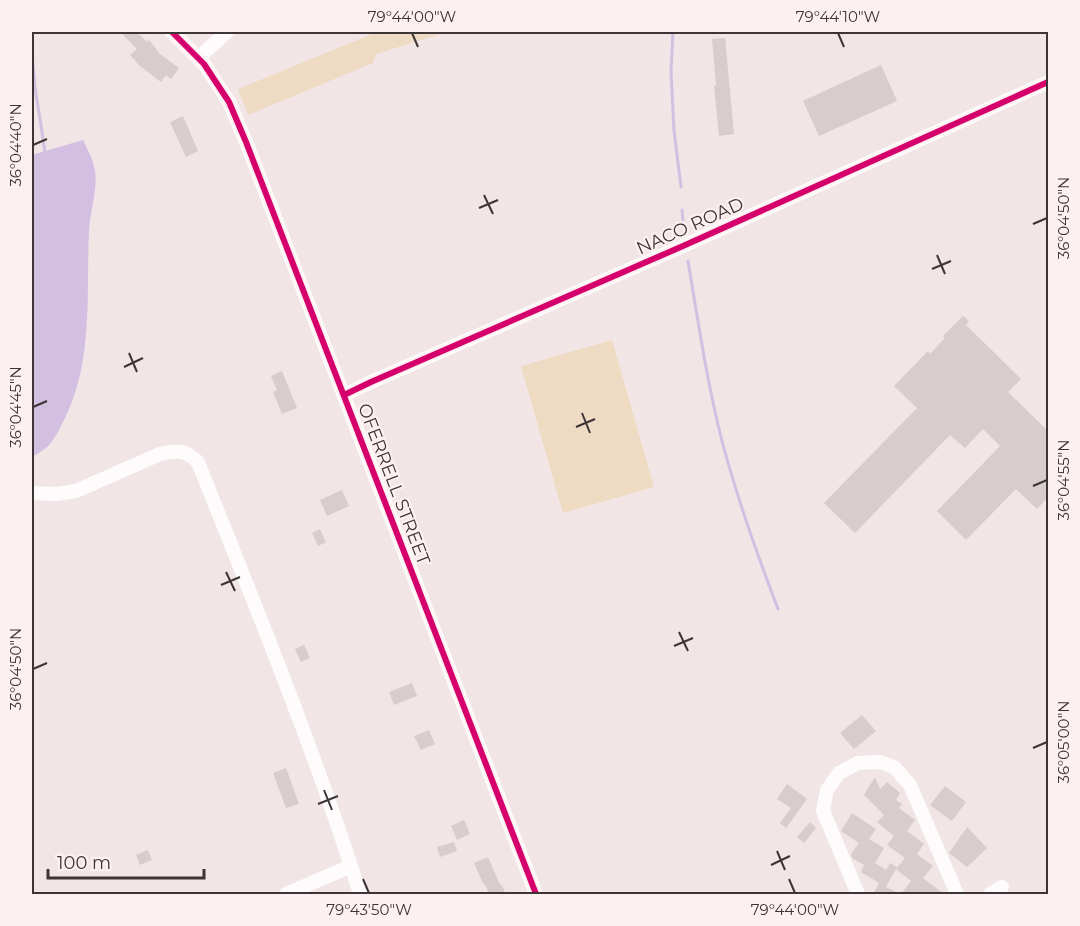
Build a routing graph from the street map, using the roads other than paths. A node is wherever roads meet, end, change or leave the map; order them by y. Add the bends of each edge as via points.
1 (172, 32) edge
2 (227, 32) edge
3 (198, 58) junction
4 (1048, 82) edge
5 (344, 396) junction
6 (32, 494) edge
7 (351, 866) junction
8 (286, 894) edge
9 (360, 894) edge
10 (536, 894) edge
11 (858, 894) edge
12 (957, 894) edge

1 - 3 street, OFERRELL STREET
2 - 3 street
3 - 5 street, OFERRELL STREET via 229,102
4 - 5 street, NACO ROAD
5 - 10 street, OFERRELL STREET
6 - 7 street via 76,491 174,451 188,453 198,462 320,775
7 - 8 street
7 - 9 street
11 - 12 street via 823,811 827,790 839,773 858,762 880,762 894,767 910,785

